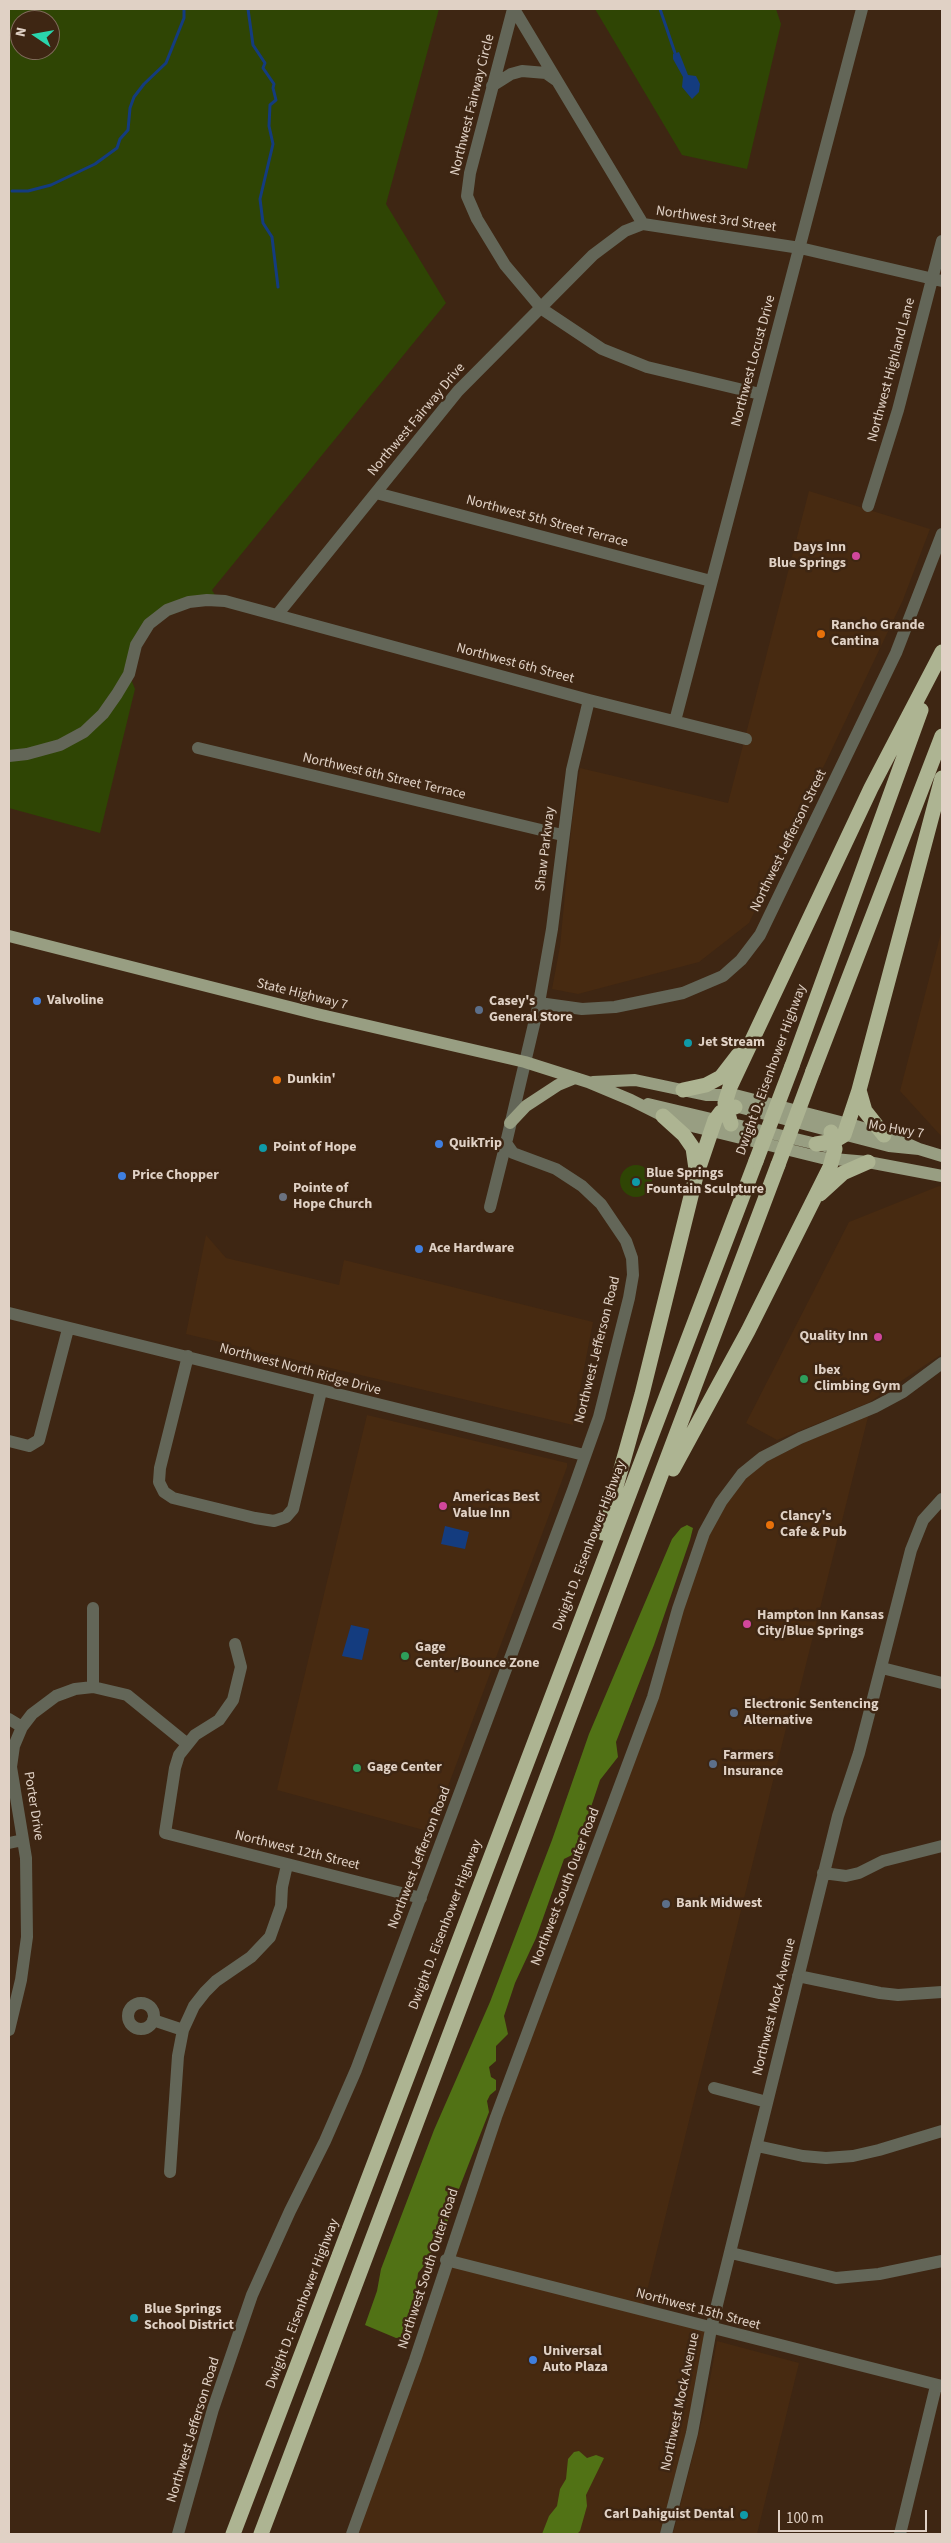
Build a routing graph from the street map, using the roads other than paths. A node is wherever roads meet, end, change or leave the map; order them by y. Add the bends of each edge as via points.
1 (513, 9) edge
2 (862, 9) edge
3 (558, 81) junction
4 (492, 86) junction
5 (643, 224) junction
6 (942, 242) edge
7 (800, 248) junction
8 (937, 280) edge
9 (542, 309) junction
10 (760, 394) junction
11 (376, 493) junction
12 (868, 506) dead end
13 (942, 534) edge
14 (711, 581) junction
15 (277, 615) junction
16 (942, 652) edge
17 (589, 700) junction
18 (675, 721) junction
19 (942, 736) edge
20 (746, 739) dead end
21 (198, 748) dead end
22 (9, 756) edge
23 (942, 778) edge
24 (562, 835) junction
25 (9, 936) edge
26 (539, 1003) junction
27 (746, 1052) junction
28 (525, 1062) junction
29 (575, 1078) junction
30 (588, 1082) junction
31 (683, 1090) junction
32 (859, 1090) junction
33 (631, 1100) junction
34 (724, 1113) junction
35 (662, 1116) junction
36 (510, 1123) junction
37 (884, 1134) junction
38 (837, 1140) junction
39 (506, 1143) junction
40 (816, 1144) joint
41 (919, 1149) junction
42 (942, 1156) edge
43 (868, 1162) junction
44 (696, 1176) junction
45 (942, 1176) edge
46 (812, 1202) junction
47 (490, 1207) dead end
48 (9, 1313) edge
49 (68, 1329) junction
50 (188, 1356) junction
51 (942, 1363) edge
52 (320, 1391) junction
53 (9, 1441) edge
54 (584, 1455) junction
55 (942, 1499) edge
56 (648, 1514) junction
57 (93, 1608) dead end
58 (580, 1619) junction
59 (235, 1644) dead end
60 (882, 1668) junction
61 (942, 1683) edge
62 (92, 1687) junction
63 (9, 1719) edge
64 (22, 1727) junction
65 (186, 1744) junction
66 (23, 1840) junction
67 (9, 1843) edge
68 (942, 1846) edge
69 (287, 1865) junction
70 (824, 1873) junction
71 (421, 1898) junction
72 (798, 1976) junction
73 (942, 1992) edge
74 (153, 2020) dead end
75 (9, 2030) edge
76 (183, 2030) junction
77 (714, 2088) dead end
78 (766, 2102) junction
79 (942, 2131) edge
80 (757, 2146) junction
81 (170, 2172) dead end
82 (731, 2253) junction
83 (446, 2260) junction
84 (942, 2262) edge
85 (711, 2329) junction
86 (939, 2386) edge
87 (178, 2534) edge
88 (233, 2534) edge
89 (261, 2534) edge
90 (352, 2534) edge
91 (666, 2534) edge
92 (900, 2534) edge

1 - 3 street, Northwest 3rd Street
1 - 4 street, Northwest Fairway Circle
2 - 7 street, Northwest Locust Drive
3 - 4 street via 546,73 522,71
3 - 5 street, Northwest 3rd Street
4 - 9 street, Northwest Fairway Circle via 467,196 505,265
5 - 7 street, Northwest 3rd Street
5 - 9 street, Northwest Fairway Drive via 625,231 593,255
6 - 8 street, Northwest Highland Lane
7 - 8 street, Northwest 3rd Street
7 - 10 street, Northwest Locust Drive
8 - 12 street, Northwest Highland Lane
9 - 10 street, Northwest Fairway Circle via 602,349 627,360
9 - 11 street, Northwest Fairway Drive via 458,391
10 - 14 street, Northwest Locust Drive
11 - 14 street, Northwest 5th Street Terrace
11 - 15 street, Northwest Fairway Drive
13 - 26 street, Northwest Jefferson Street via 896,652 760,935 741,960 723,976 683,993 614,1007 582,1009
14 - 18 street, Northwest Locust Drive
15 - 17 street, Northwest 6th Street
15 - 22 street, Northwest 6th Street via 225,600 189,602 167,610 149,624 136,644 129,674 118,694 84,732 60,745
16 - 27 highway via 871,788
16 - 58 highway, Dwight D. Eisenhower Highway, bridge via 792,1066
17 - 18 street, Northwest 6th Street
17 - 24 street, Shaw Parkway via 572,770
18 - 20 street, Northwest 6th Street
19 - 56 highway, bridge
21 - 24 street, Northwest 6th Street Terrace
23 - 32 highway
24 - 26 street, Shaw Parkway via 552,929
25 - 28 main road, State Highway 7 via 317,1014
26 - 28 street, Shaw Parkway
27 - 31 highway via 739,1054 721,1077 706,1085
27 - 34 highway
28 - 29 main road, State Highway 7
28 - 36 street
29 - 30 main road, State Highway 7
29 - 36 main road via 526,1106
30 - 31 main road via 635,1080
30 - 33 main road
31 - 34 main road via 706,1095
32 - 37 highway via 865,1111
32 - 38 highway
33 - 34 main road
33 - 35 main road
34 - 35 main road
34 - 38 main road
34 - 38 main road
34 - 38 main road
34 - 40 main road
34 - 44 highway
35 - 44 highway via 684,1135 693,1148
36 - 39 street
37 - 38 main road
37 - 41 main road
38 - 40 highway
38 - 41 main road, Mo Hwy 7
38 - 43 main road
38 - 46 highway
39 - 47 street
39 - 54 street, Northwest Jefferson Road via 513,1153 556,1169 582,1186 614,1221 632,1258 628,1305 599,1417
41 - 42 main road, Mo Hwy 7
43 - 45 main road
43 - 46 highway via 843,1172
44 - 58 highway via 642,1394
46 - 56 highway via 748,1331
48 - 49 street, Northwest North Ridge Drive
49 - 50 street, Northwest North Ridge Drive
49 - 53 street via 38,1447
50 - 52 street, Northwest North Ridge Drive
50 - 52 street via 160,1468 159,1482 164,1492 173,1498 274,1521 286,1517 293,1509
51 - 83 street, Northwest South Outer Road via 903,1392 875,1407 763,1457 742,1474 721,1502 701,1543 653,1697 496,2116
52 - 54 street, Northwest North Ridge Drive
54 - 71 street, Northwest Jefferson Road
55 - 60 street, Northwest Mock Avenue via 923,1520 911,1550
56 - 89 highway
57 - 62 street
58 - 88 highway, Dwight D. Eisenhower Highway
59 - 65 street via 241,1667 233,1700 219,1720
60 - 61 street
60 - 70 street, Northwest Mock Avenue
62 - 64 street, Porter Drive via 56,1696 32,1714
62 - 65 street, Porter Drive via 138,1702
63 - 64 street
64 - 66 street, Porter Drive via 14,1746 11,1767
65 - 69 street, Northwest 12th Street via 175,1768 165,1833
66 - 67 street
66 - 75 street, Porter Drive via 28,1890 27,1937
68 - 70 street via 883,1861 846,1876
69 - 71 street, Northwest 12th Street
69 - 76 street via 281,1906 270,1937 251,1957 205,1992 194,2006
70 - 72 street, Northwest Mock Avenue
71 - 87 street, Northwest Jefferson Road via 328,2134 252,2295 213,2409
72 - 73 street via 889,1994
72 - 78 street, Northwest Mock Avenue
74 - 76 street
76 - 81 street via 178,2056
77 - 78 street
78 - 80 street, Northwest Mock Avenue
79 - 80 street via 853,2156 803,2156
80 - 82 street, Northwest Mock Avenue
82 - 84 street via 836,2278
82 - 85 street, Northwest Mock Avenue
83 - 85 street, Northwest 15th Street
83 - 90 street, Northwest South Outer Road via 415,2360
85 - 86 street, Northwest 15th Street
85 - 91 street, Northwest Mock Avenue via 692,2433
86 - 92 street

